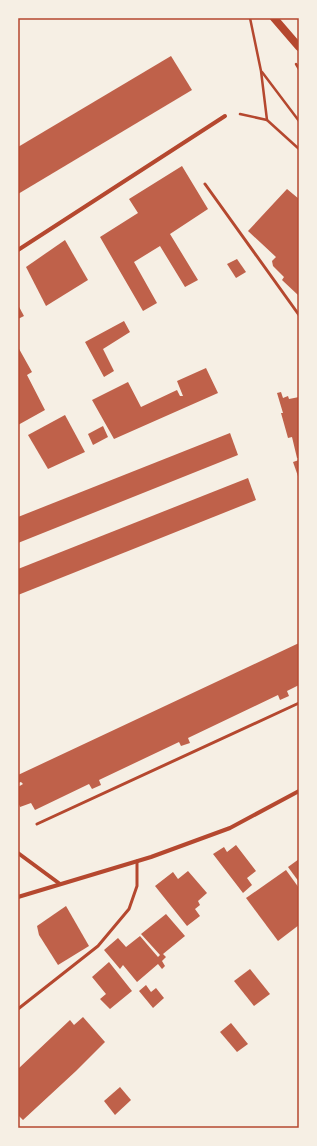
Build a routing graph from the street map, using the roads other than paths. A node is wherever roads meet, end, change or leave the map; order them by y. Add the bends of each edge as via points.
1 (274, 18) edge
2 (282, 18) edge
3 (294, 40) junction
4 (299, 47) edge
5 (225, 116) road end
6 (205, 184) dead end
7 (18, 250) edge
8 (299, 315) edge
9 (299, 703) edge
10 (299, 791) edge
11 (37, 824) dead end
12 (18, 853) edge
13 (137, 861) junction
14 (60, 884) junction
15 (18, 897) edge
16 (18, 1009) edge

1 - 3 main road
2 - 3 main road
3 - 4 main road
5 - 7 street
6 - 8 lane
9 - 11 lane
10 - 13 street via 230,828
12 - 14 street
13 - 14 street
13 - 16 lane via 137,886 129,910 98,946
14 - 15 street

